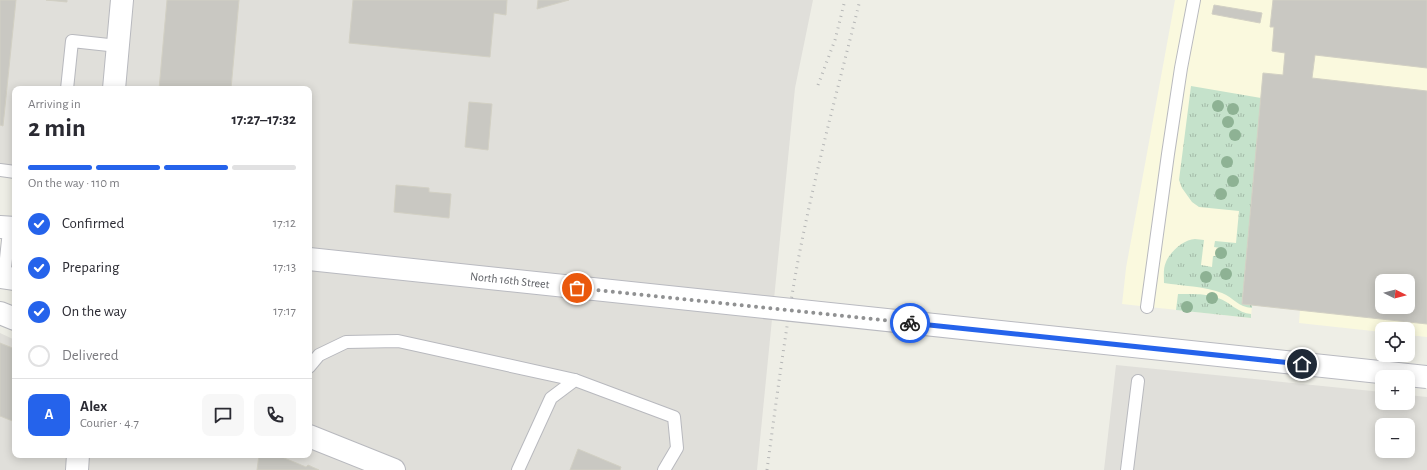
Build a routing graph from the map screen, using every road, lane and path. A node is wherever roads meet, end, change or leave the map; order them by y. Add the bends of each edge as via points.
1 (122, 0) edge
2 (1194, 0) edge
3 (118, 46) junction
4 (67, 86) edge
5 (114, 86) edge
6 (0, 170) edge
7 (12, 172) edge
8 (8, 229) edge
9 (312, 259) edge
10 (6, 278) edge
11 (1147, 307) dead end
12 (0, 313) edge
13 (12, 318) edge
14 (312, 363) edge
15 (1427, 377) edge
16 (575, 380) junction
17 (1138, 381) dead end
18 (312, 437) edge
19 (78, 458) edge
20 (77, 470) edge
21 (394, 470) edge
22 (518, 470) edge
23 (664, 470) edge
24 (1127, 470) edge

1 - 3 main road
2 - 11 lane via 1181,68
3 - 4 lane via 72,41
3 - 5 main road
6 - 7 lane
8 - 10 lane
9 - 15 main road, North 16th Street, bridge
12 - 13 main road
14 - 16 lane via 318,355 346,342 398,341
16 - 22 lane via 551,398
16 - 23 lane via 674,417 677,448
17 - 24 lane
18 - 21 main road
19 - 20 main road

